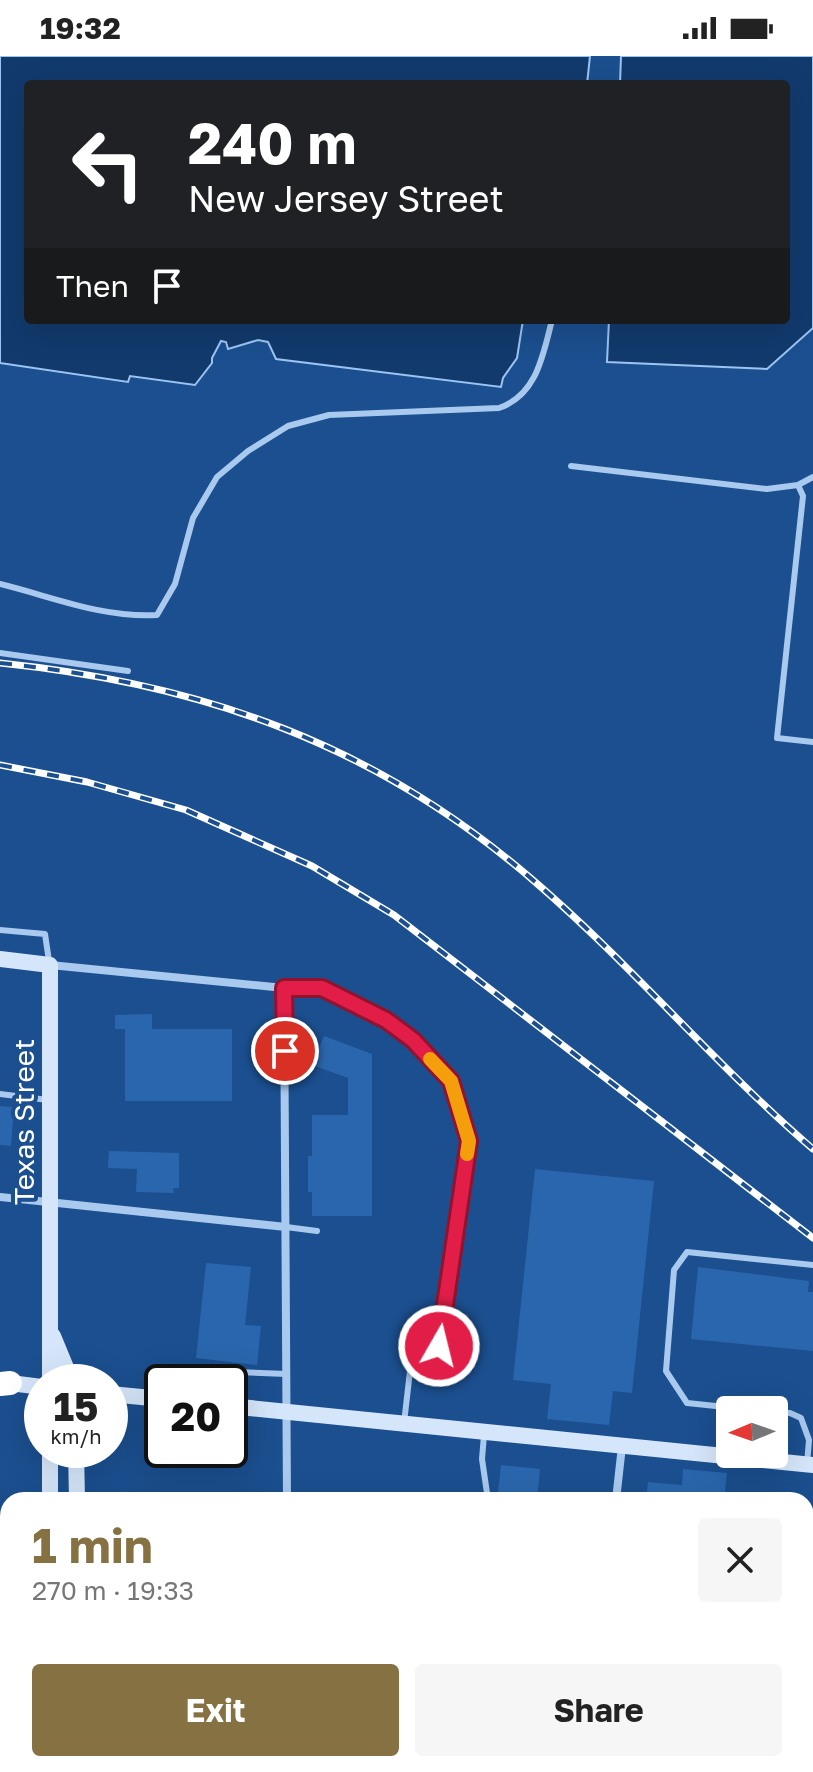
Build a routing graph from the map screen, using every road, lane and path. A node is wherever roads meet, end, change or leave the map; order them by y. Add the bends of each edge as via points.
1 (551, 324) edge
2 (571, 466) dead end
3 (813, 477) edge
4 (798, 485) junction
5 (0, 584) edge
6 (0, 653) edge
7 (128, 671) dead end
8 (813, 742) edge
9 (0, 930) edge
10 (0, 959) edge
11 (50, 965) junction
12 (284, 988) junction
13 (0, 1094) edge
14 (49, 1100) junction
15 (0, 1197) edge
16 (49, 1203) junction
17 (286, 1227) junction
18 (317, 1231) dead end
19 (813, 1265) edge
20 (49, 1328) junction
21 (50, 1364) edge
22 (64, 1364) edge
23 (248, 1372) edge
24 (287, 1374) junction
25 (3, 1383) edge
26 (24, 1385) edge
27 (716, 1406) edge
28 (248, 1408) edge
29 (288, 1411) junction
30 (788, 1413) edge
31 (404, 1423) junction
32 (484, 1431) junction
33 (622, 1445) junction
34 (810, 1464) edge
35 (50, 1468) edge
36 (76, 1468) edge
37 (50, 1492) edge
38 (77, 1492) edge
39 (287, 1492) edge
40 (487, 1492) edge
41 (617, 1492) edge

1 - 5 lane via 530,387 514,403 499,408 329,415 288,426 248,451 217,477 193,518 175,584 157,615 98,612
2 - 4 lane via 719,485
3 - 4 lane
4 - 8 lane via 803,496 777,738
6 - 7 lane
9 - 11 lane via 45,934
10 - 11 street
11 - 12 street
11 - 14 street, Texas Street
12 - 17 street
12 - 31 lane via 322,988 413,1040 451,1081 469,1141 439,1346 410,1371
13 - 14 lane
14 - 16 street, Texas Street
15 - 16 street
16 - 17 street
16 - 20 street, Texas Street
17 - 18 lane
17 - 24 street
19 - 27 lane via 687,1252 674,1270 666,1371 687,1403
20 - 21 street, Texas Street
20 - 22 street, Texas Street
23 - 24 lane
24 - 29 street
25 - 26 street
28 - 29 street
29 - 31 street
29 - 39 street
30 - 34 lane via 801,1418
31 - 32 street
32 - 33 street
32 - 40 lane
33 - 34 street
33 - 41 street
35 - 37 street
36 - 38 street

